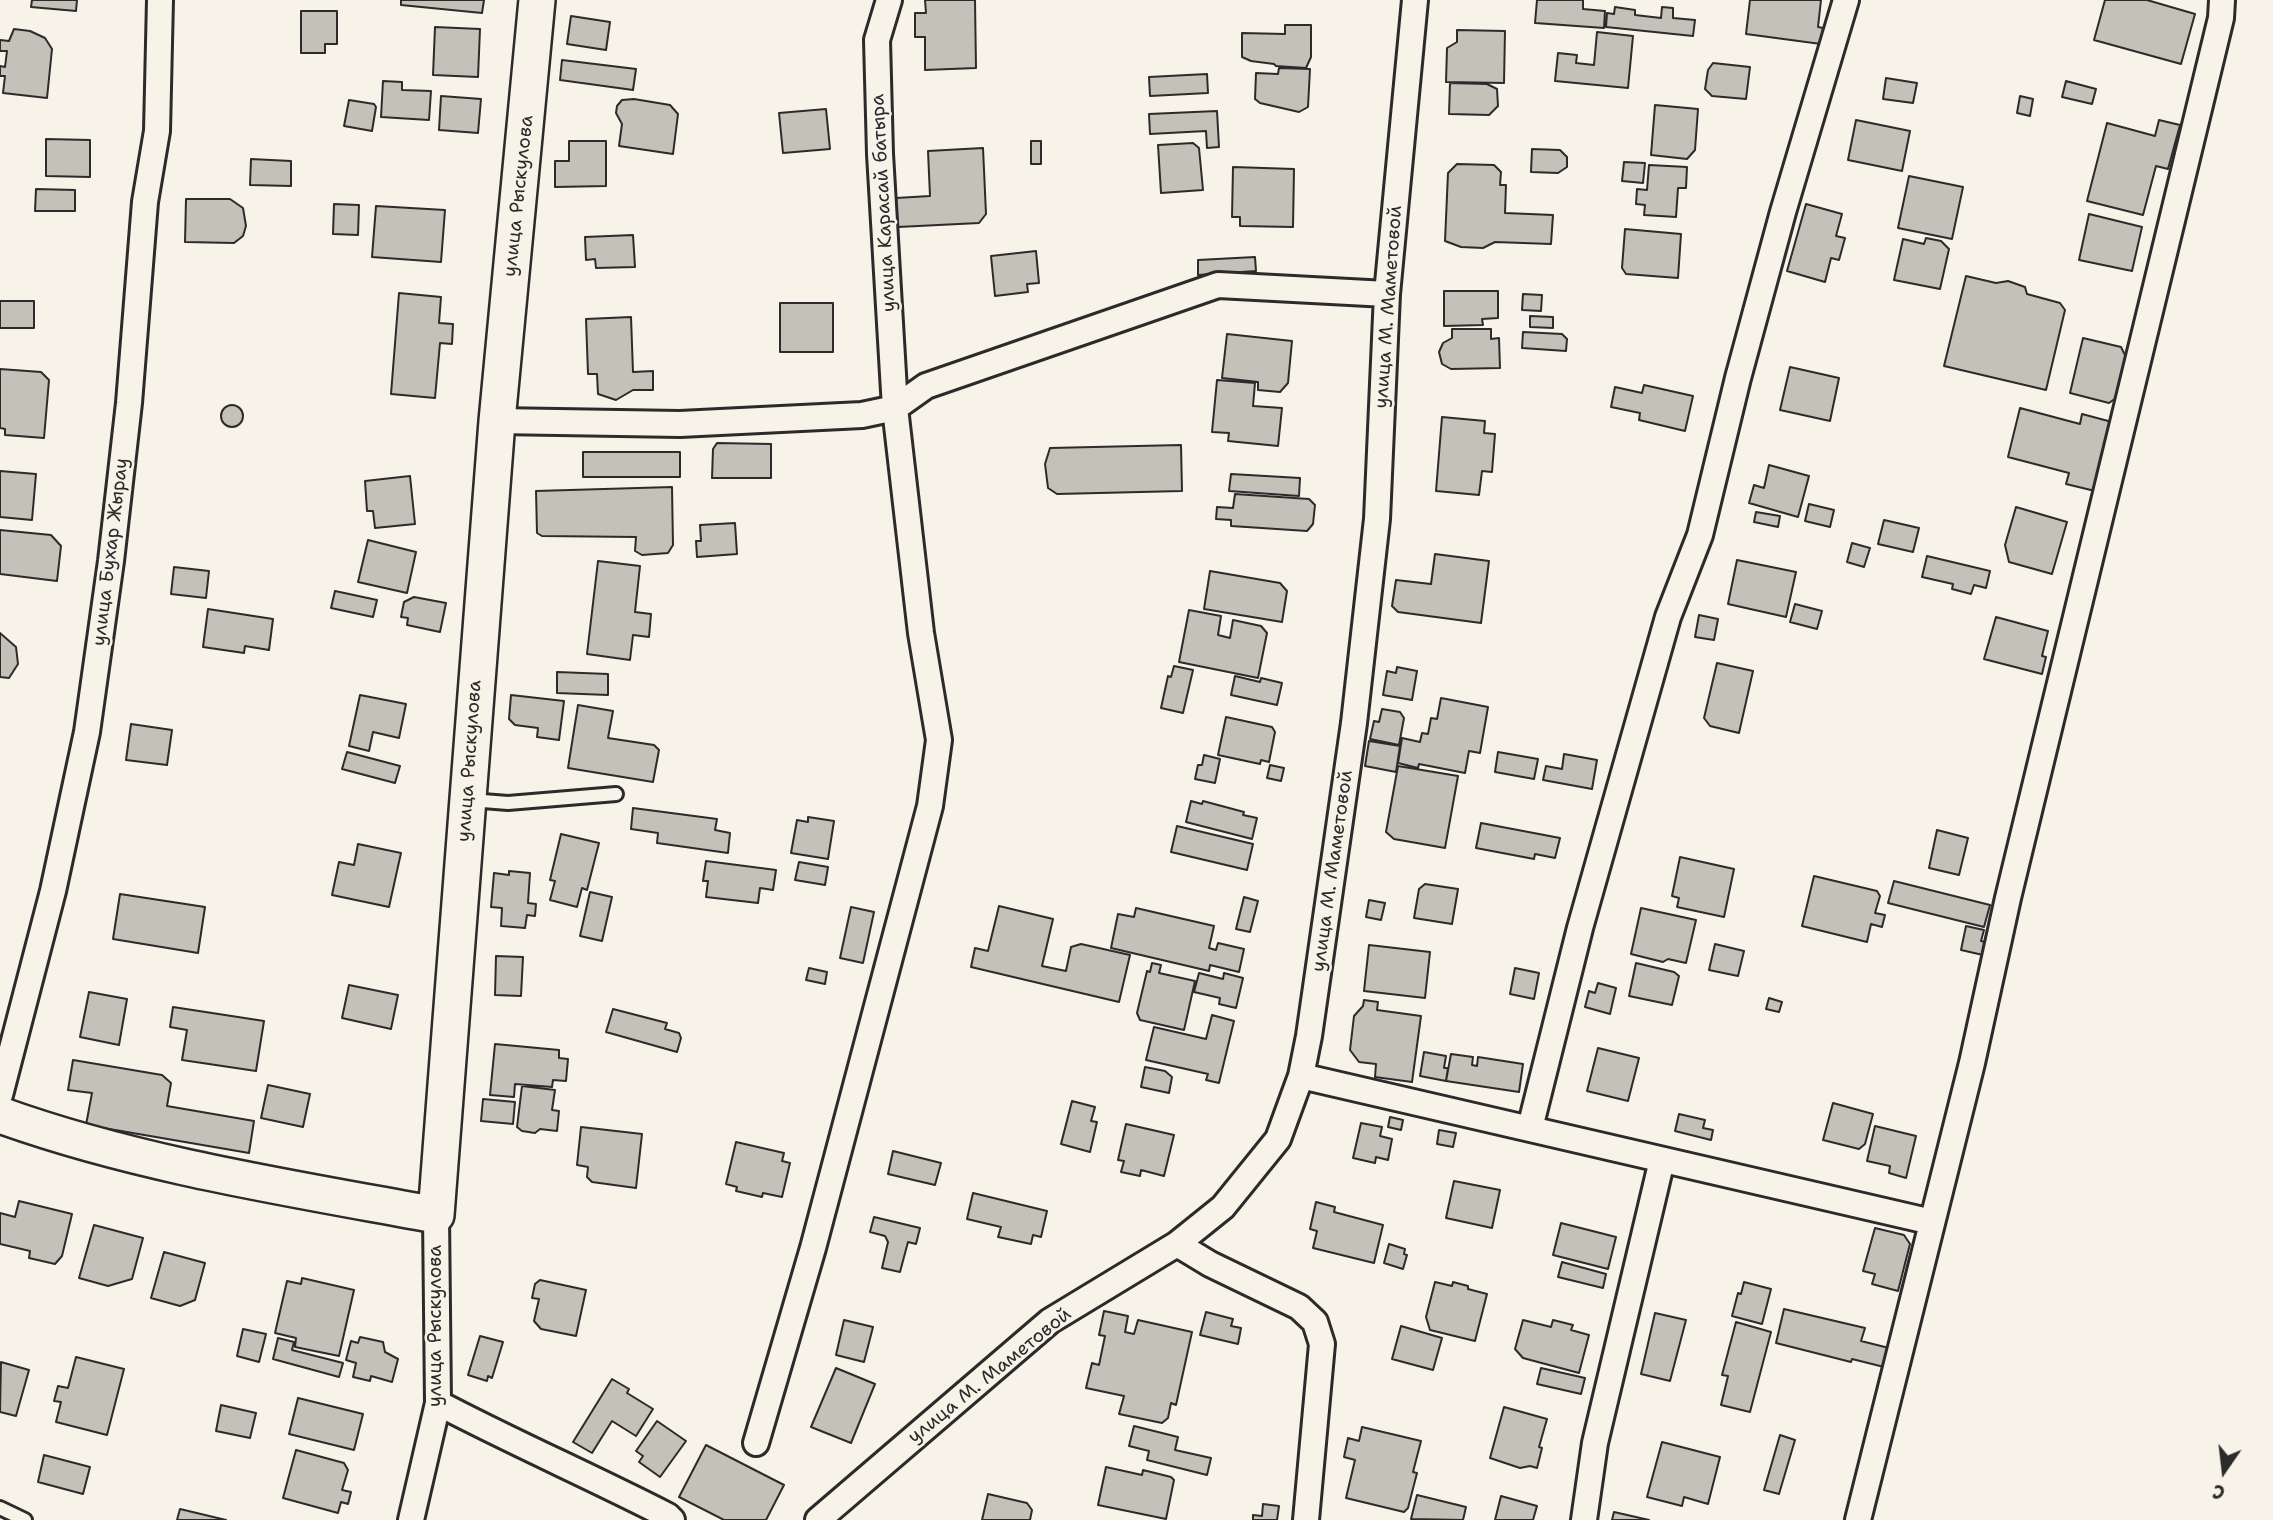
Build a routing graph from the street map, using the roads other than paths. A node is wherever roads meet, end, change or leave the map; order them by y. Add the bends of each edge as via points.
1 (160, 0) edge
2 (537, 0) edge
3 (889, 0) edge
4 (1415, 0) edge
5 (1846, 0) edge
6 (2222, 0) edge
7 (1387, 294) junction
8 (895, 408) junction
9 (497, 421) junction
10 (616, 794) dead end
11 (467, 800) junction
12 (1301, 1076) junction
13 (0, 1095) edge
14 (0, 1115) edge
15 (1530, 1128) junction
16 (1662, 1160) junction
17 (436, 1215) junction
18 (1932, 1222) junction
19 (1177, 1244) junction
20 (438, 1404) junction
21 (755, 1443) dead end
22 (0, 1508) edge
23 (25, 1520) edge
24 (411, 1520) edge
25 (671, 1520) edge
26 (818, 1520) edge
27 (1306, 1520) edge
28 (1584, 1520) edge
29 (1858, 1520) edge

1 - 13 street, улица Бухар Жырау via 157,131 145,202 111,561 87,732
2 - 9 street, улица Рыскулова
3 - 8 street, улица Карасай батыра via 877,40
4 - 7 street, улица М. Маметовой
5 - 15 street via 1783,212 1700,535 1668,617 1587,902
6 - 18 street
7 - 8 street via 1218,285 926,386
7 - 12 street, улица М. Маметовой via 1374,547 1354,723
8 - 9 street via 862,415 680,424
8 - 21 street, улица Карасай батыра via 921,633 939,740 930,807 813,1248
9 - 11 street, улица Рыскулова
10 - 11 lane via 508,803
11 - 17 street, улица Рыскулова
12 - 15 street
12 - 19 street, улица М. Маметовой via 1278,1139 1223,1207
14 - 17 street via 63,1137 268,1184
15 - 16 street
16 - 18 street
16 - 28 street via 1595,1443
17 - 20 street, улица Рыскулова
18 - 29 street
19 - 26 street, улица М. Маметовой via 1050,1321
19 - 27 street via 1300,1307 1315,1322 1322,1344
20 - 24 street, улица Рыскулова
20 - 25 street
22 - 23 lane

